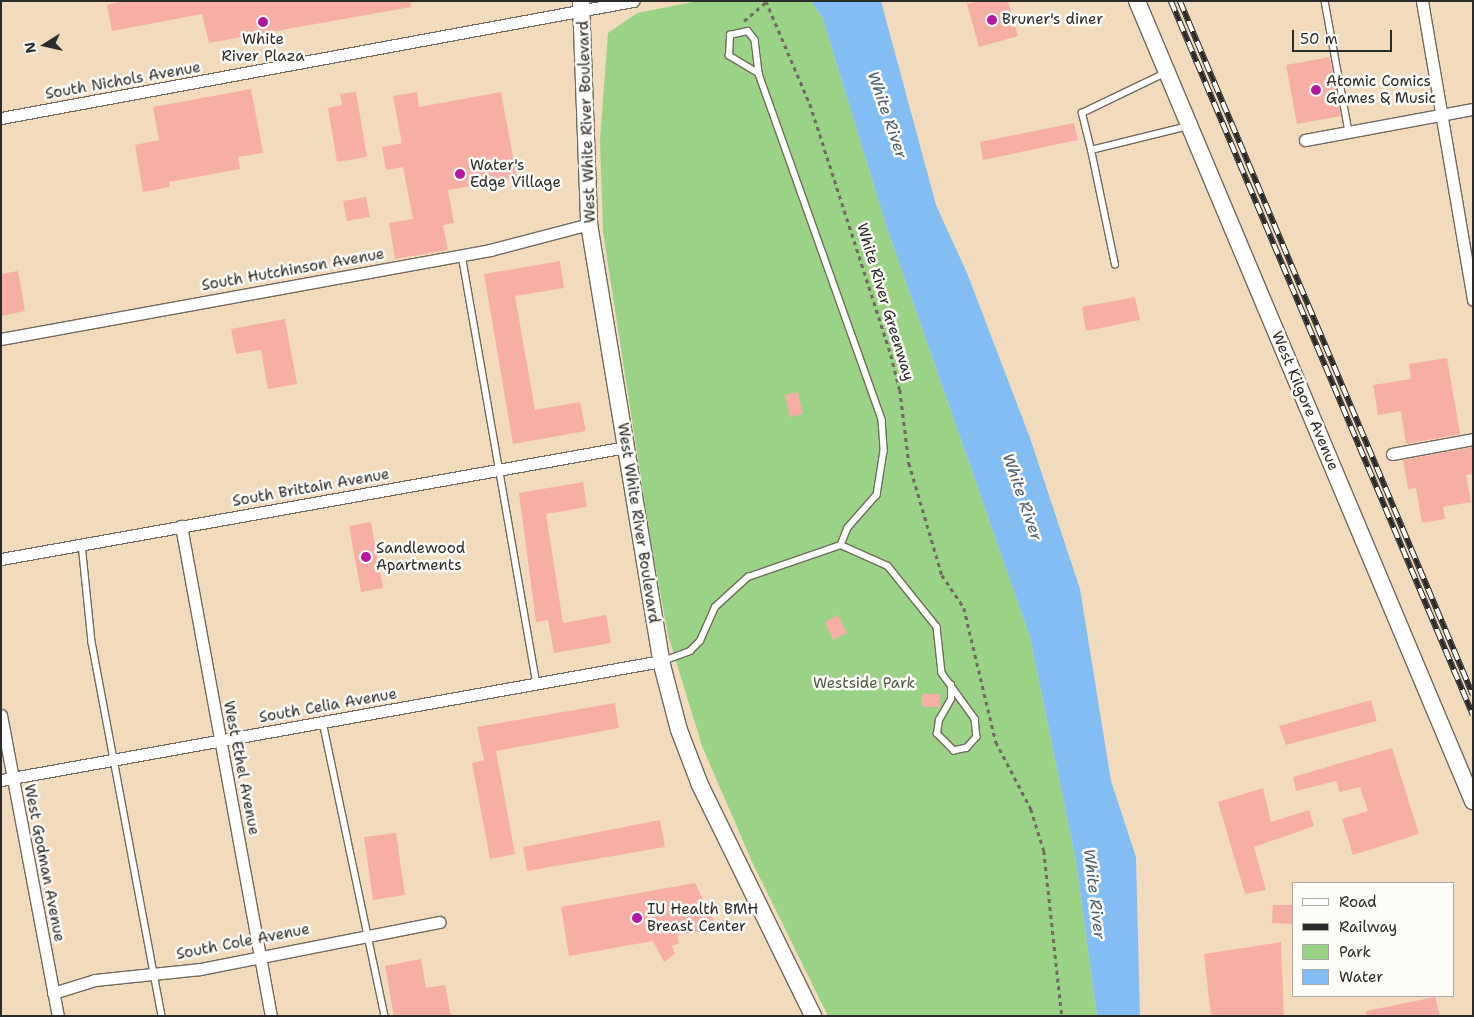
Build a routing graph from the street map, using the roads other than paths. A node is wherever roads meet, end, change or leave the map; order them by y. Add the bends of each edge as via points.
1 (633, 1) edge
2 (1137, 1) edge
3 (1325, 1) edge
4 (1422, 1) edge
5 (583, 6) edge
6 (1167, 72) junction
7 (759, 74) junction
8 (1473, 110) edge
9 (1441, 115) junction
10 (1, 118) edge
11 (1189, 126) junction
12 (1348, 132) junction
13 (1305, 140) dead end
14 (1091, 150) junction
15 (589, 224) junction
16 (462, 256) junction
17 (1115, 265) dead end
18 (1473, 300) edge
19 (1, 339) edge
20 (1473, 440) edge
21 (626, 446) junction
22 (1392, 454) dead end
23 (501, 469) junction
24 (181, 526) junction
25 (82, 544) junction
26 (841, 545) junction
27 (1, 558) edge
28 (661, 661) junction
29 (537, 683) junction
30 (950, 685) junction
31 (1, 715) edge
32 (323, 722) junction
33 (221, 741) junction
34 (115, 760) junction
35 (13, 778) junction
36 (1, 780) edge
37 (1473, 802) edge
38 (439, 922) dead end
39 (369, 934) junction
40 (260, 954) junction
41 (154, 973) junction
42 (53, 993) junction
43 (58, 1016) edge
44 (162, 1016) edge
45 (271, 1016) edge
46 (384, 1016) edge
47 (813, 1016) edge

1 - 5 street, South Nichols Avenue
2 - 6 street, West Kilgore Avenue
3 - 12 lane
4 - 9 street
5 - 10 street, South Nichols Avenue
5 - 15 street, West White River Boulevard
6 - 11 street, West Kilgore Avenue
6 - 14 lane via 1082,113
7 - 7 lane via 755,40 748,31 737,31 727,45 730,56
7 - 26 lane via 882,420 884,451 877,495 848,528
8 - 9 street
9 - 12 street
9 - 18 street
11 - 14 lane
11 - 37 street, West Kilgore Avenue
12 - 13 street
14 - 17 lane
15 - 16 street, South Hutchinson Avenue via 559,235
15 - 21 street, West White River Boulevard
16 - 19 street, South Hutchinson Avenue
16 - 23 lane
20 - 22 street
21 - 23 street, South Brittain Avenue
21 - 28 street, West White River Boulevard
23 - 24 street, South Brittain Avenue
23 - 29 lane
24 - 25 street, South Brittain Avenue
24 - 33 street, West Ethel Avenue
25 - 27 street, South Brittain Avenue
25 - 34 lane via 92,642
26 - 28 lane via 748,577 716,607 700,641 690,651
26 - 30 lane via 888,566 938,627 942,673
28 - 29 street, South Celia Avenue
28 - 47 street, West White River Boulevard via 679,730 700,785
29 - 32 street, South Celia Avenue
30 - 30 lane via 975,719 977,737 967,748 954,751 944,746 937,734 939,720 951,699
31 - 35 street, West Godman Avenue
32 - 33 street, South Celia Avenue
32 - 39 lane
33 - 34 street, South Celia Avenue
33 - 40 street, West Ethel Avenue
34 - 35 street, South Celia Avenue
34 - 41 lane
35 - 36 street, South Celia Avenue
35 - 42 street, West Godman Avenue
38 - 39 street, South Cole Avenue
39 - 40 street, South Cole Avenue
39 - 46 lane
40 - 41 street, South Cole Avenue via 200,969
40 - 45 street, West Ethel Avenue
41 - 42 street, South Cole Avenue via 95,980
41 - 44 lane
42 - 43 street, West Godman Avenue

